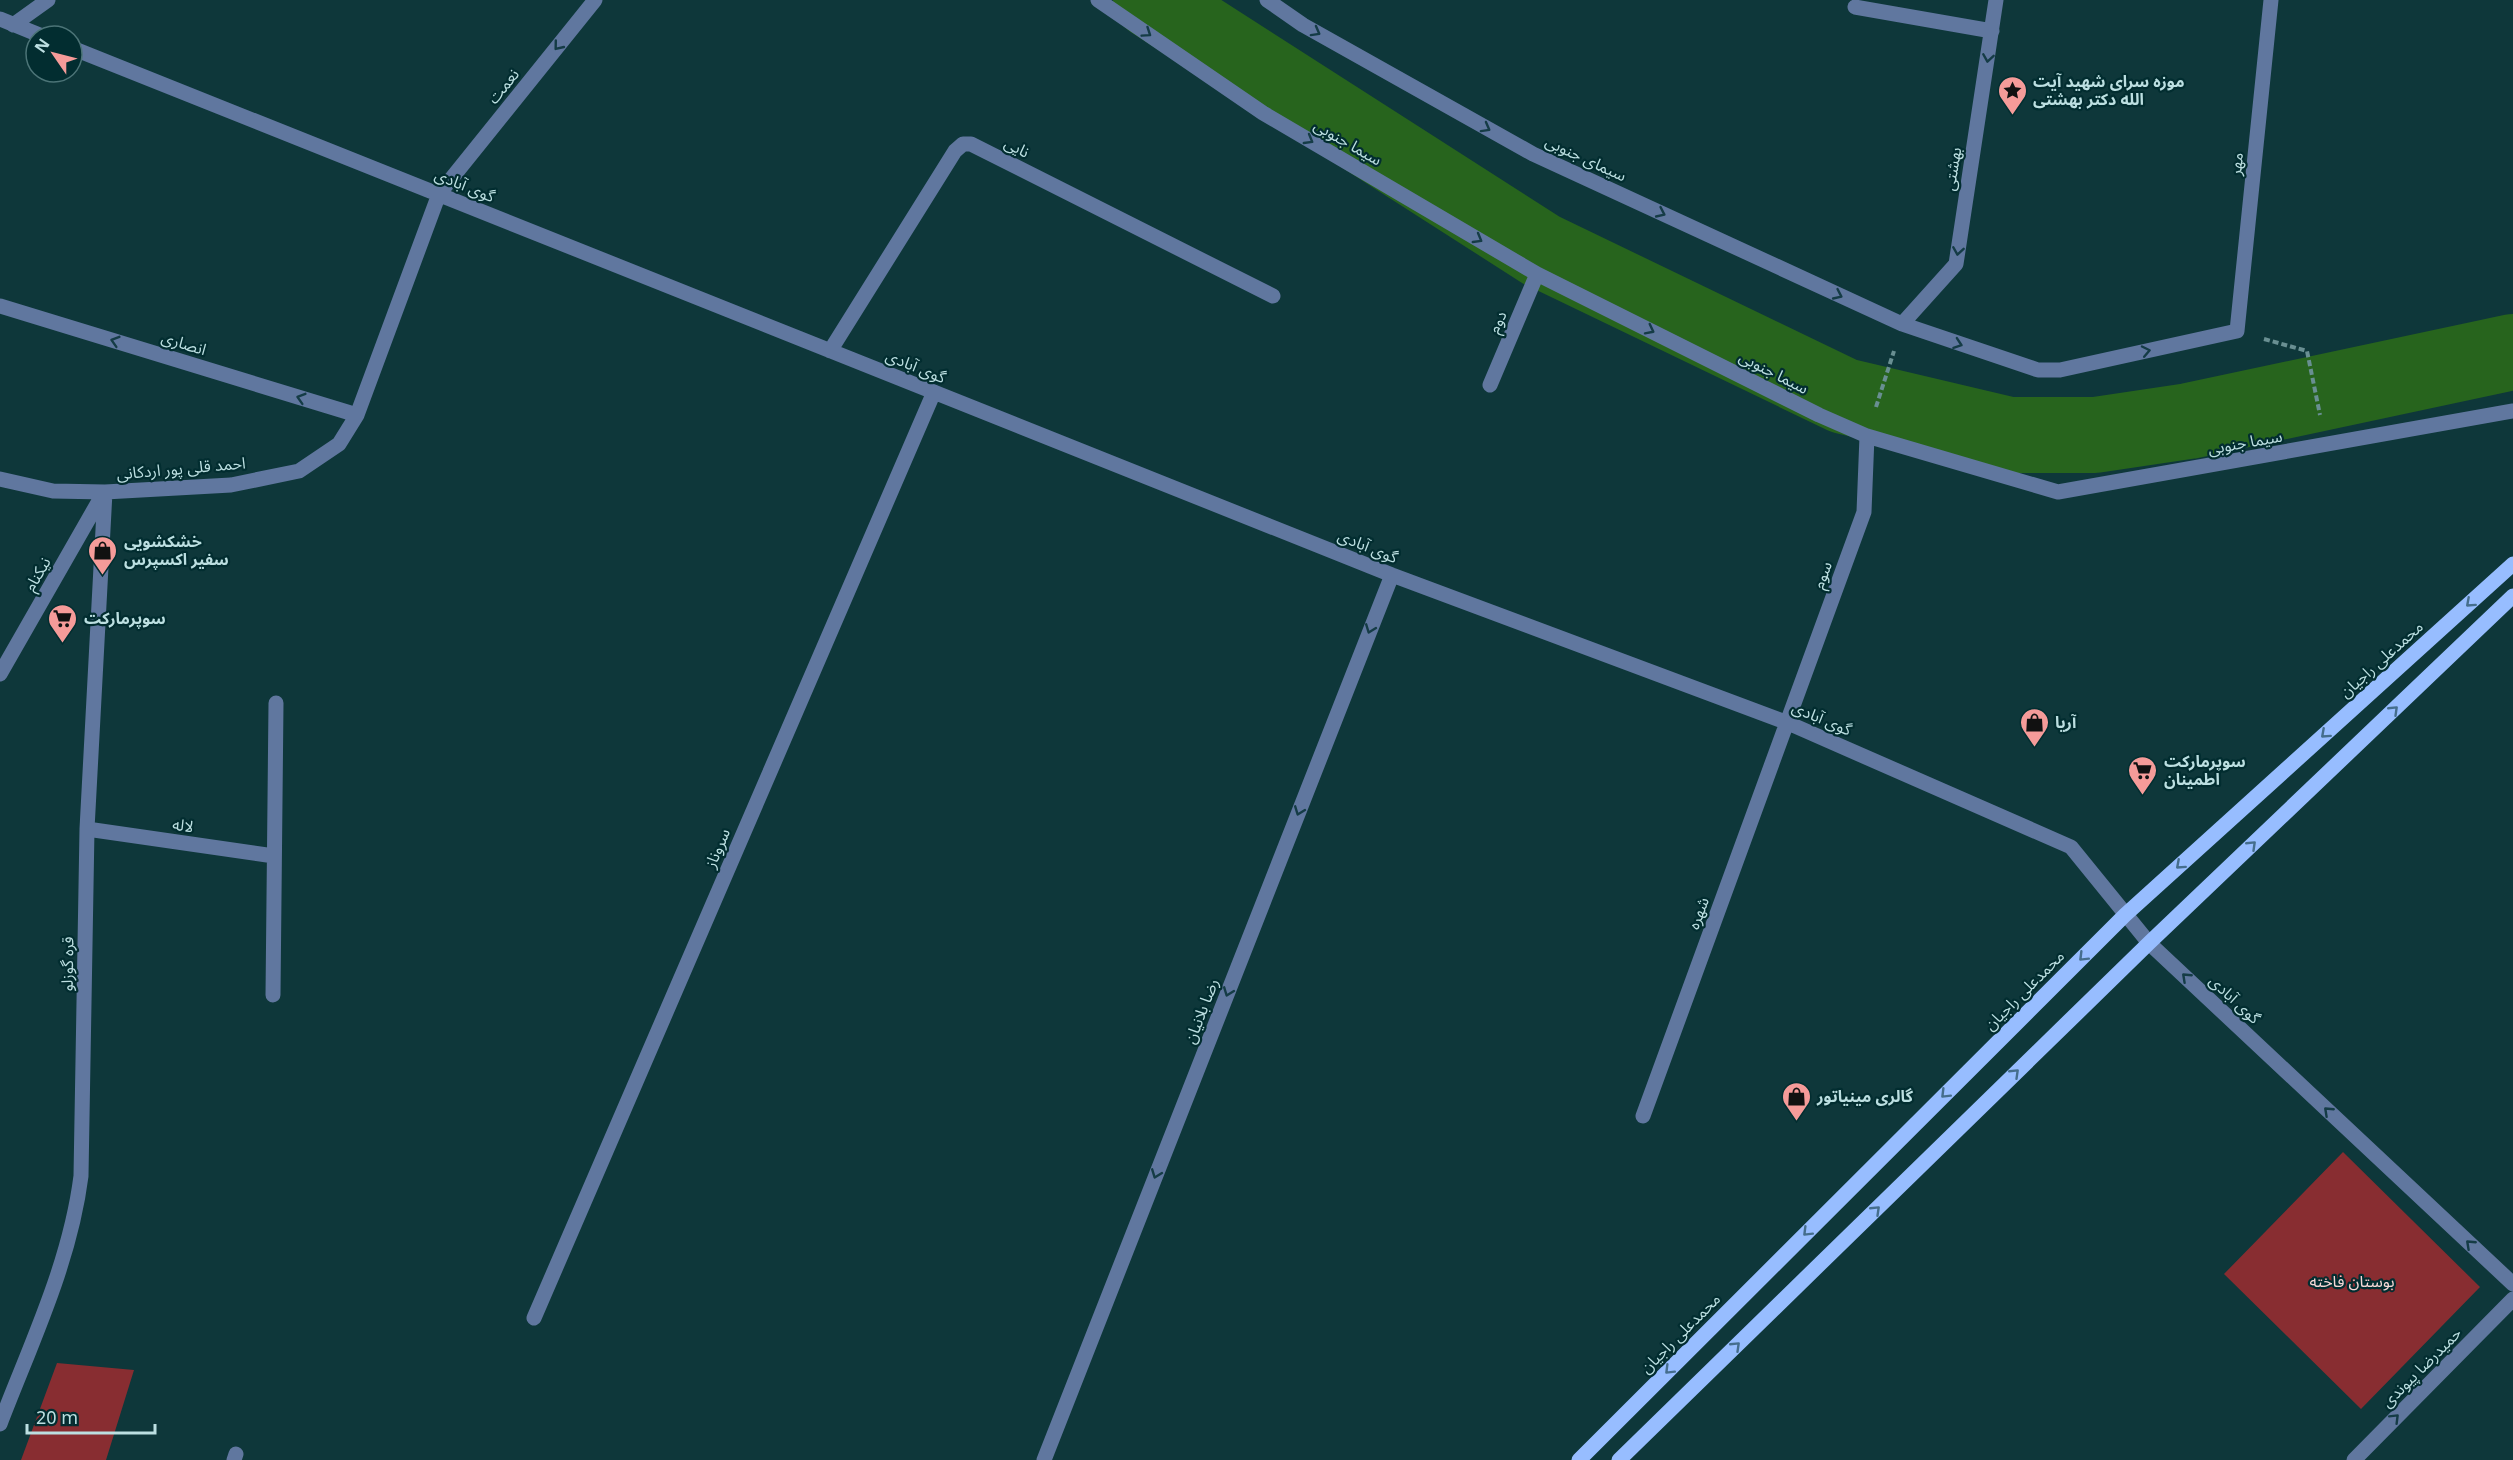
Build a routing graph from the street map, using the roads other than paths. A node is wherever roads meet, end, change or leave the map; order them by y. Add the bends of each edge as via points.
1 (48, 0) edge
2 (595, 0) edge
3 (1098, 0) edge
4 (1267, 0) edge
5 (1996, 0) edge
6 (2271, 0) edge
7 (1856, 7) dead end
8 (7, 22) edge
9 (24, 29) edge
10 (1992, 31) junction
11 (84, 53) edge
12 (439, 194) junction
13 (1537, 274) junction
14 (1273, 296) dead end
15 (0, 306) edge
16 (1902, 324) junction
17 (830, 351) junction
18 (1490, 385) dead end
19 (933, 392) junction
20 (2513, 411) edge
21 (357, 415) junction
22 (1867, 436) junction
23 (0, 479) edge
24 (105, 492) junction
25 (2513, 564) edge
26 (1392, 575) junction
27 (2513, 596) edge
28 (0, 674) edge
29 (276, 703) dead end
30 (1788, 723) junction
31 (87, 829) junction
32 (274, 856) junction
33 (2125, 915) junction
34 (2149, 943) junction
35 (273, 995) dead end
36 (1643, 1116) dead end
37 (2513, 1284) edge
38 (2513, 1299) edge
39 (534, 1318) dead end
40 (0, 1424) edge
41 (1044, 1460) edge
42 (1579, 1460) edge
43 (1619, 1460) edge
44 (2354, 1460) edge

1 - 8 street
2 -> 12 street, نعمت
3 -> 13 street, سیما جنوبی via 1263,113
4 -> 16 street, سیمای جنوبی via 1314,31 1533,154
5 - 10 street, بهشتی
16 -> 6 street, مهر via 2038,370 2060,370 2236,331
7 - 10 street
8 - 9 street
10 -> 16 street, بهشتی via 1956,264
11 - 12 street, گوی آبادی
12 - 17 street, گوی آبادی
12 - 21 street, احمد قلی پور اردکانی
13 - 18 street, دوم
13 -> 22 street, سیما جنوبی
14 - 17 street, نایی via 971,144 963,144
21 -> 15 street, انصاری
17 - 19 street, گوی آبادی
19 - 26 street, گوی آبادی
19 - 39 street, سروناز
20 - 22 street, سیما جنوبی via 2058,492
21 - 24 street, احمد قلی پور اردکانی via 339,444 299,471 231,485
22 - 30 street, سوم via 1864,512
23 - 24 street, احمد قلی پور اردکانی via 53,491
24 - 28 street, نیکنام
24 - 31 street, قره گوزلو
25 -> 33 main road, محمدعلی راجیان
26 - 30 street, گوی آبادی
26 -> 41 street, رضا بلانیان
34 -> 27 main road
29 - 32 street
30 - 33 street, گوی آبادی via 2071,847
30 - 36 street, شهره
31 - 32 street, لاله
31 - 40 street, قره گوزلو via 81,1176 76,1216
32 - 35 street
33 - 34 street, گوی آبادی
33 -> 42 main road, محمدعلی راجیان
37 -> 34 street, گوی آبادی
43 -> 34 main road
44 -> 38 street, حمیدرضا پیوندی

